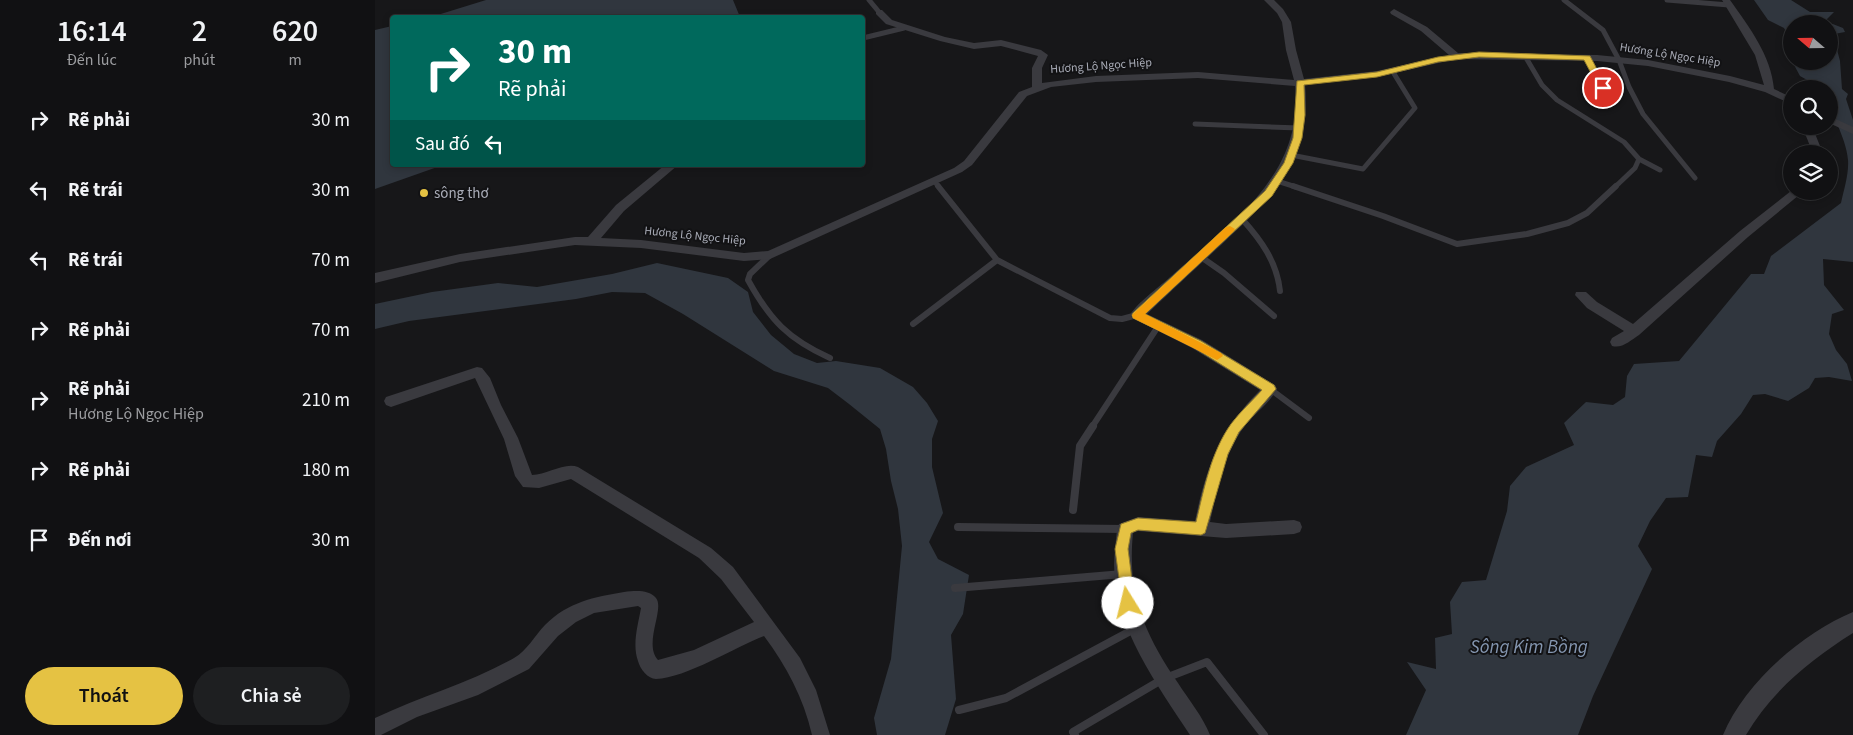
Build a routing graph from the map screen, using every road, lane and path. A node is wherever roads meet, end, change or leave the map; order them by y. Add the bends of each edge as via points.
1 (880, 0) edge
2 (1268, 0) edge
3 (1564, 0) edge
4 (1667, 0) edge
5 (870, 1) edge
6 (1727, 2) edge
7 (879, 12) joint
8 (1394, 12) dead end
9 (903, 28) junction
10 (865, 38) edge
11 (1457, 56) junction
12 (1525, 56) junction
13 (1587, 58) junction
14 (1619, 60) junction
15 (1393, 72) junction
16 (1300, 82) junction
17 (1037, 87) junction
18 (1603, 88) dead end
19 (1769, 90) junction
20 (1783, 97) edge
21 (1195, 124) dead end
22 (1838, 124) edge
23 (1299, 128) junction
24 (1853, 131) edge
25 (1291, 155) junction
26 (1639, 159) junction
27 (670, 167) edge
28 (1660, 170) dead end
29 (1695, 178) dead end
30 (933, 181) junction
31 (1277, 181) junction
32 (1789, 200) edge
33 (1242, 219) junction
34 (593, 241) junction
35 (769, 255) junction
36 (1201, 258) junction
37 (997, 260) junction
38 (375, 278) edge
39 (1280, 291) dead end
40 (1581, 296) dead end
41 (1137, 315) junction
42 (1274, 316) dead end
43 (913, 324) dead end
44 (1159, 324) junction
45 (1634, 331) junction
46 (1617, 342) dead end
47 (830, 358) dead end
48 (1270, 389) junction
49 (391, 401) dead end
50 (1309, 418) dead end
51 (1073, 510) dead end
52 (958, 527) dead end
53 (1294, 527) dead end
54 (1125, 529) junction
55 (1201, 529) junction
56 (1123, 574) junction
57 (955, 588) dead end
58 (1853, 622) edge
59 (767, 626) junction
60 (1136, 628) junction
61 (1163, 679) junction
62 (959, 710) dead end
63 (375, 728) edge
64 (821, 735) edge
65 (1075, 735) edge
66 (1201, 735) edge
67 (1264, 735) edge
68 (1734, 735) edge

1 - 5 lane
2 - 16 street via 1284,14
3 - 14 lane via 1603,30
4 - 6 lane
5 - 7 lane
6 - 19 street via 1765,66
7 - 9 street via 889,22
8 - 11 street via 1424,29
9 - 10 lane
9 - 17 street via 974,46 1001,43 1038,52 1043,55 1037,68
11 - 12 street, Hương Lộ Ngọc Hiệp
11 - 15 street, Hương Lộ Ngọc Hiệp
12 - 13 street, Hương Lộ Ngọc Hiệp
12 - 26 lane via 1550,93 1623,142
13 - 14 street, Hương Lộ Ngọc Hiệp
13 - 18 lane
14 - 19 street, Hương Lộ Ngọc Hiệp via 1705,73
14 - 29 lane via 1643,114
15 - 16 street, Hương Lộ Ngọc Hiệp
15 - 25 lane via 1415,108 1363,168
16 - 17 street, Hương Lộ Ngọc Hiệp via 1189,75 1096,79
16 - 23 street
17 - 30 street, Hương Lộ Ngọc Hiệp via 1015,102 969,163
19 - 20 street, Hương Lộ Ngọc Hiệp
21 - 23 lane
22 - 24 street
23 - 25 street
25 - 31 street
26 - 28 lane
26 - 31 lane via 1635,168 1607,196 1587,213 1568,223 1527,234 1457,244
27 - 34 street via 620,208
30 - 35 street, Hương Lộ Ngọc Hiệp
30 - 37 lane
31 - 33 street
32 - 45 street via 1744,234
33 - 36 street
33 - 39 lane via 1273,262
34 - 35 street, Hương Lộ Ngọc Hiệp via 744,257
34 - 38 street, Hương Lộ Ngọc Hiệp via 460,258
35 - 47 lane via 748,280 763,308 777,325 803,346
36 - 41 street
36 - 42 lane via 1224,273
37 - 41 lane via 1110,318
37 - 43 lane
40 - 45 street
41 - 44 street
44 - 48 street
44 - 51 lane via 1081,446
45 - 46 street
48 - 50 lane
48 - 55 street via 1235,428 1222,454
49 - 59 street via 477,372 483,378 511,438 523,476 528,482 537,483 573,472 686,539 727,573
52 - 54 lane
53 - 55 street via 1226,531
54 - 55 street via 1138,524
54 - 56 street via 1121,549
56 - 57 lane
56 - 60 street
58 - 68 street via 1797,658 1774,679 1755,700
59 - 63 street via 673,667 655,670 646,660 645,641 651,604 640,598 592,605 552,630 523,663 472,689 414,709
59 - 64 street via 787,650 809,690
60 - 61 street
60 - 62 lane via 1006,698
61 - 65 lane via 1073,732
61 - 66 street
61 - 67 lane via 1207,662

